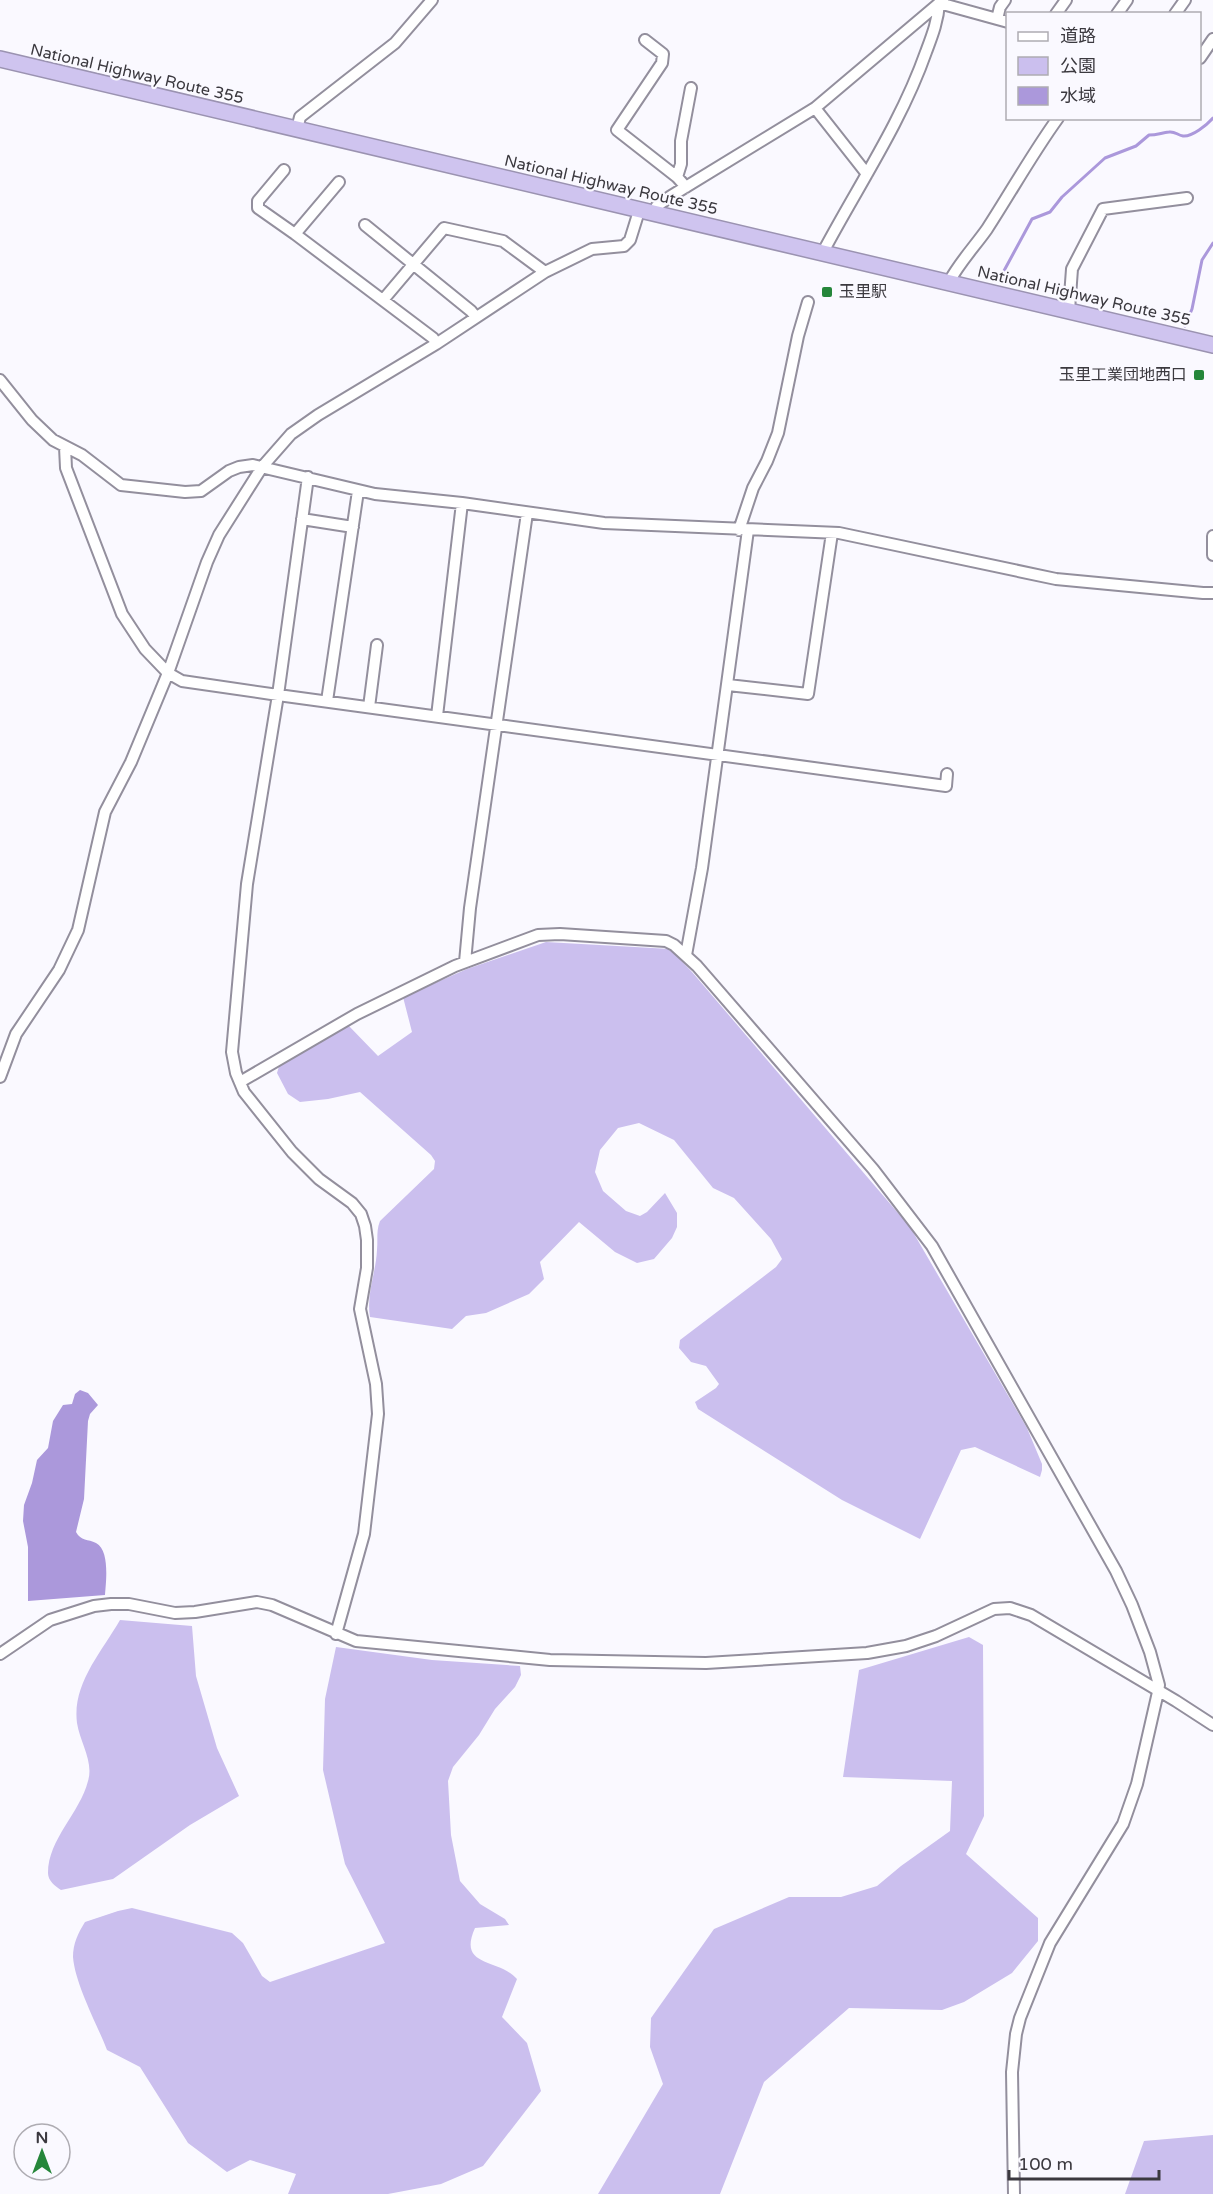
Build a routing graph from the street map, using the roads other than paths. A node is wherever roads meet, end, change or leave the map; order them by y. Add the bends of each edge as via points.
1 (432, 0) edge
2 (1005, 0) edge
3 (1185, 0) edge
4 (941, 2) edge
5 (1176, 12) edge
6 (1002, 20) edge
7 (1213, 39) edge
8 (645, 40) dead end
9 (1201, 56) edge
10 (0, 59) edge
11 (691, 88) dead end
12 (815, 108) junction
13 (1056, 120) edge
14 (297, 129) junction
15 (284, 170) dead end
16 (867, 174) junction
17 (677, 177) junction
18 (339, 182) dead end
19 (686, 187) junction
20 (1187, 198) dead end
21 (645, 212) junction
22 (365, 225) dead end
23 (295, 234) junction
24 (824, 252) junction
25 (413, 265) junction
26 (545, 272) junction
27 (949, 282) junction
28 (384, 300) junction
29 (808, 302) dead end
30 (1069, 310) junction
31 (476, 317) junction
32 (436, 344) junction
33 (1213, 345) edge
34 (0, 380) edge
35 (65, 447) junction
36 (262, 467) junction
37 (308, 477) junction
38 (358, 491) junction
39 (462, 502) junction
40 (527, 513) junction
41 (302, 519) junction
42 (353, 527) junction
43 (743, 530) junction
44 (832, 533) junction
45 (1213, 536) edge
46 (1213, 555) edge
47 (1213, 593) edge
48 (377, 645) dead end
49 (168, 673) junction
50 (728, 685) junction
51 (278, 695) junction
52 (327, 701) junction
53 (369, 707) junction
54 (437, 716) junction
55 (497, 724) junction
56 (718, 755) junction
57 (947, 774) dead end
58 (686, 955) junction
59 (465, 962) junction
60 (0, 1077) edge
61 (240, 1082) junction
62 (336, 1634) junction
63 (0, 1654) edge
64 (1158, 1692) junction
65 (1213, 1725) edge
66 (1014, 2194) edge

1 - 14 street via 395,43 300,117
2 - 6 street via 1000,7
3 - 5 street
4 - 6 street
4 - 12 street
4 - 16 street via 916,82
7 - 9 street
8 - 17 street via 663,54 662,63 617,130
10 - 14 highway, National Highway Route 355
11 - 17 street
12 - 16 street
12 - 19 street
13 - 27 street
14 - 21 highway, National Highway Route 355
15 - 23 street via 258,201 258,208
16 - 24 street
17 - 19 street
18 - 23 street
19 - 21 street
20 - 30 street via 1103,209 1072,271
21 - 24 highway, National Highway Route 355
21 - 26 street via 624,246 592,249
22 - 25 street
23 - 28 street
24 - 27 highway, National Highway Route 355
25 - 26 street via 444,228 503,242
25 - 28 street
25 - 31 street
26 - 31 street
27 - 30 highway, National Highway Route 355
28 - 32 street
29 - 43 street via 778,432 753,488
30 - 33 highway, National Highway Route 355
31 - 32 street
32 - 36 street via 291,434
34 - 35 street via 42,431
35 - 36 street via 121,485 139,488 201,491 239,467
35 - 49 street via 66,468 122,614 145,649
36 - 37 street
36 - 49 street via 219,535
37 - 38 street
37 - 41 street
38 - 39 street
38 - 42 street
39 - 40 street
39 - 54 street
40 - 43 street via 604,524
40 - 55 street
41 - 42 street
41 - 51 street
42 - 52 street
43 - 44 street
43 - 50 street
44 - 47 street via 1056,579
44 - 50 street via 808,694
45 - 46 street
48 - 53 street
49 - 51 street via 182,681
49 - 60 street via 131,762 105,812 72,945 16,1034
50 - 56 street
51 - 52 street
51 - 61 street via 247,884 233,1035 233,1064
52 - 53 street
53 - 54 street
54 - 55 street
55 - 56 street
55 - 59 street
56 - 57 street via 946,786
56 - 58 street
58 - 59 street via 670,942 658,939 546,933
58 - 64 street via 873,1168 932,1246 1116,1571 1150,1652
59 - 61 street via 357,1014
61 - 62 street via 292,1152 319,1179 352,1203 365,1226 366,1268 360,1309 376,1384 378,1414 364,1534
62 - 63 street via 257,1602 195,1612 111,1604 50,1620
62 - 64 street via 356,1641 550,1660 706,1663 867,1653 916,1643 994,1609 1010,1608 1031,1615
64 - 65 street
64 - 66 street via 1137,1784 1123,1824 1050,1943 1020,2018 1012,2072

